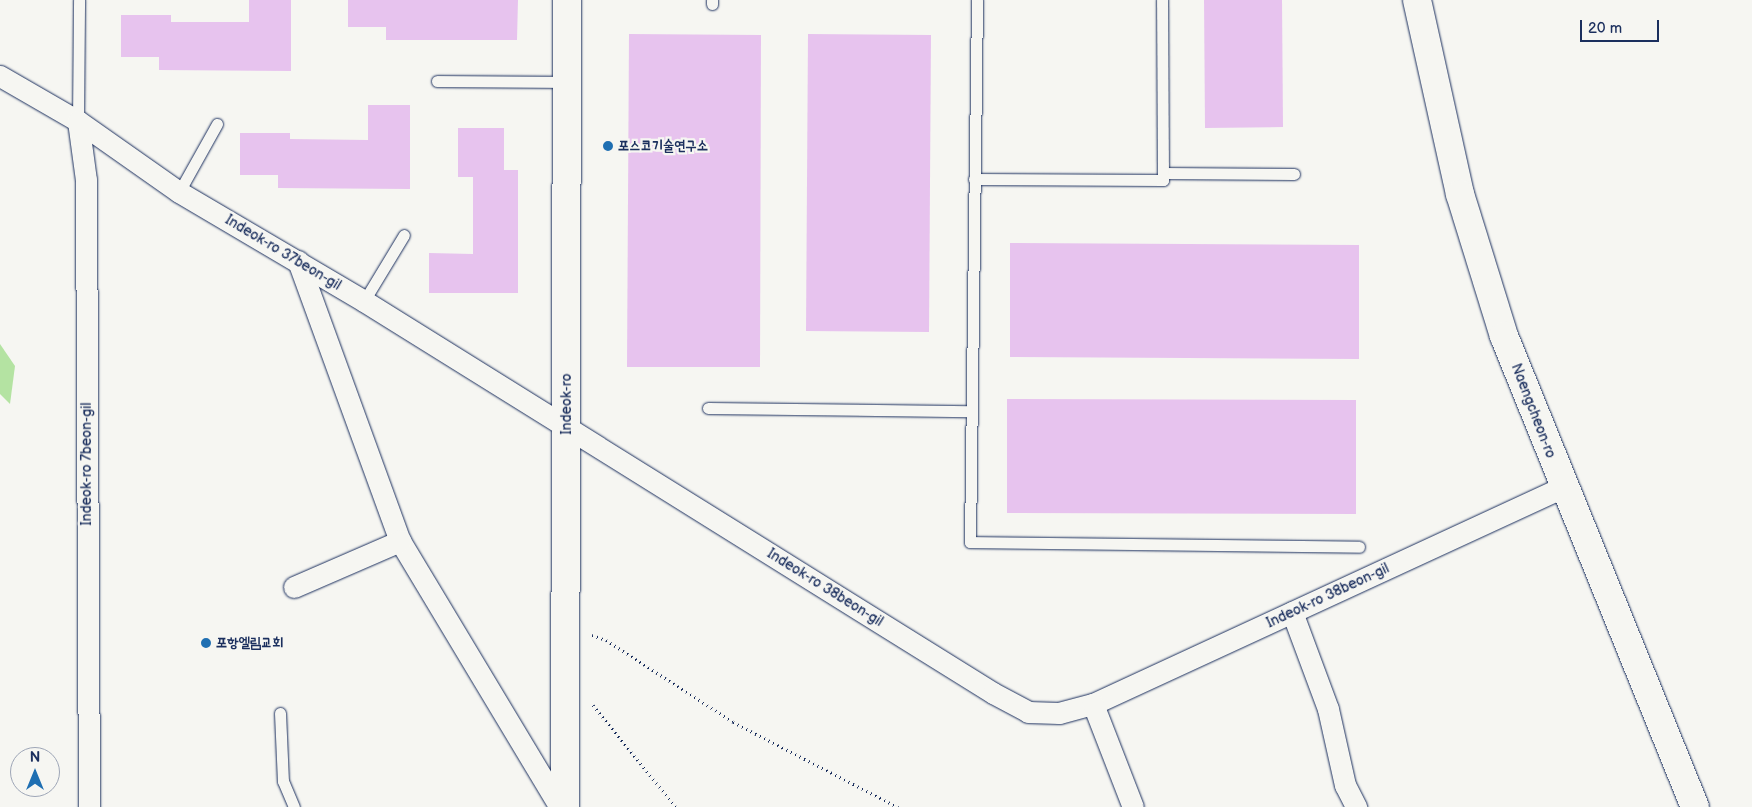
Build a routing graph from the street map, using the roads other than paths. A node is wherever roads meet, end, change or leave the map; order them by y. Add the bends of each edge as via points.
1 (79, 0) edge
2 (567, 0) edge
3 (977, 0) edge
4 (1162, 0) edge
5 (1417, 0) edge
6 (0, 76) edge
7 (437, 81) dead end
8 (567, 82) junction
9 (78, 121) junction
10 (217, 124) dead end
11 (1163, 173) junction
12 (1294, 174) dead end
13 (974, 179) junction
14 (179, 192) junction
15 (404, 235) dead end
16 (298, 261) junction
17 (364, 301) junction
18 (708, 408) dead end
19 (971, 411) junction
20 (567, 426) junction
21 (1563, 487) junction
22 (400, 541) junction
23 (1359, 547) dead end
24 (294, 587) dead end
25 (1292, 612) junction
26 (1093, 704) junction
27 (280, 712) dead end
28 (88, 807) edge
29 (294, 807) edge
30 (560, 807) edge
31 (565, 807) edge
32 (1133, 807) edge
33 (1356, 807) edge
34 (1694, 807) edge

1 - 9 lane
2 - 8 street, Indeok-ro
3 - 13 lane
4 - 11 lane
5 - 21 street, Naengcheon-ro via 1441,117 1481,265 1504,336
6 - 9 street, Indeok-ro 37beon-gil
7 - 8 lane
8 - 20 street, Indeok-ro
9 - 14 street, Indeok-ro 37beon-gil
9 - 28 street, Indeok-ro 7beon-gil via 86,180
10 - 14 lane
11 - 12 lane
11 - 13 lane via 1163,180
13 - 19 lane
14 - 16 street, Indeok-ro 37beon-gil
15 - 17 lane
16 - 17 street, Indeok-ro 37beon-gil
16 - 22 street
17 - 20 street, Indeok-ro 37beon-gil
18 - 19 lane
19 - 23 lane via 970,542
20 - 26 street, Indeok-ro 38beon-gil via 1028,712 1059,713
20 - 31 street, Indeok-ro
21 - 25 street, Indeok-ro 38beon-gil
21 - 34 street, Naengcheon-ro
22 - 24 street
22 - 30 street
25 - 26 street, Indeok-ro 38beon-gil
25 - 33 street via 1328,709 1346,785
26 - 32 street
27 - 29 lane via 283,781

